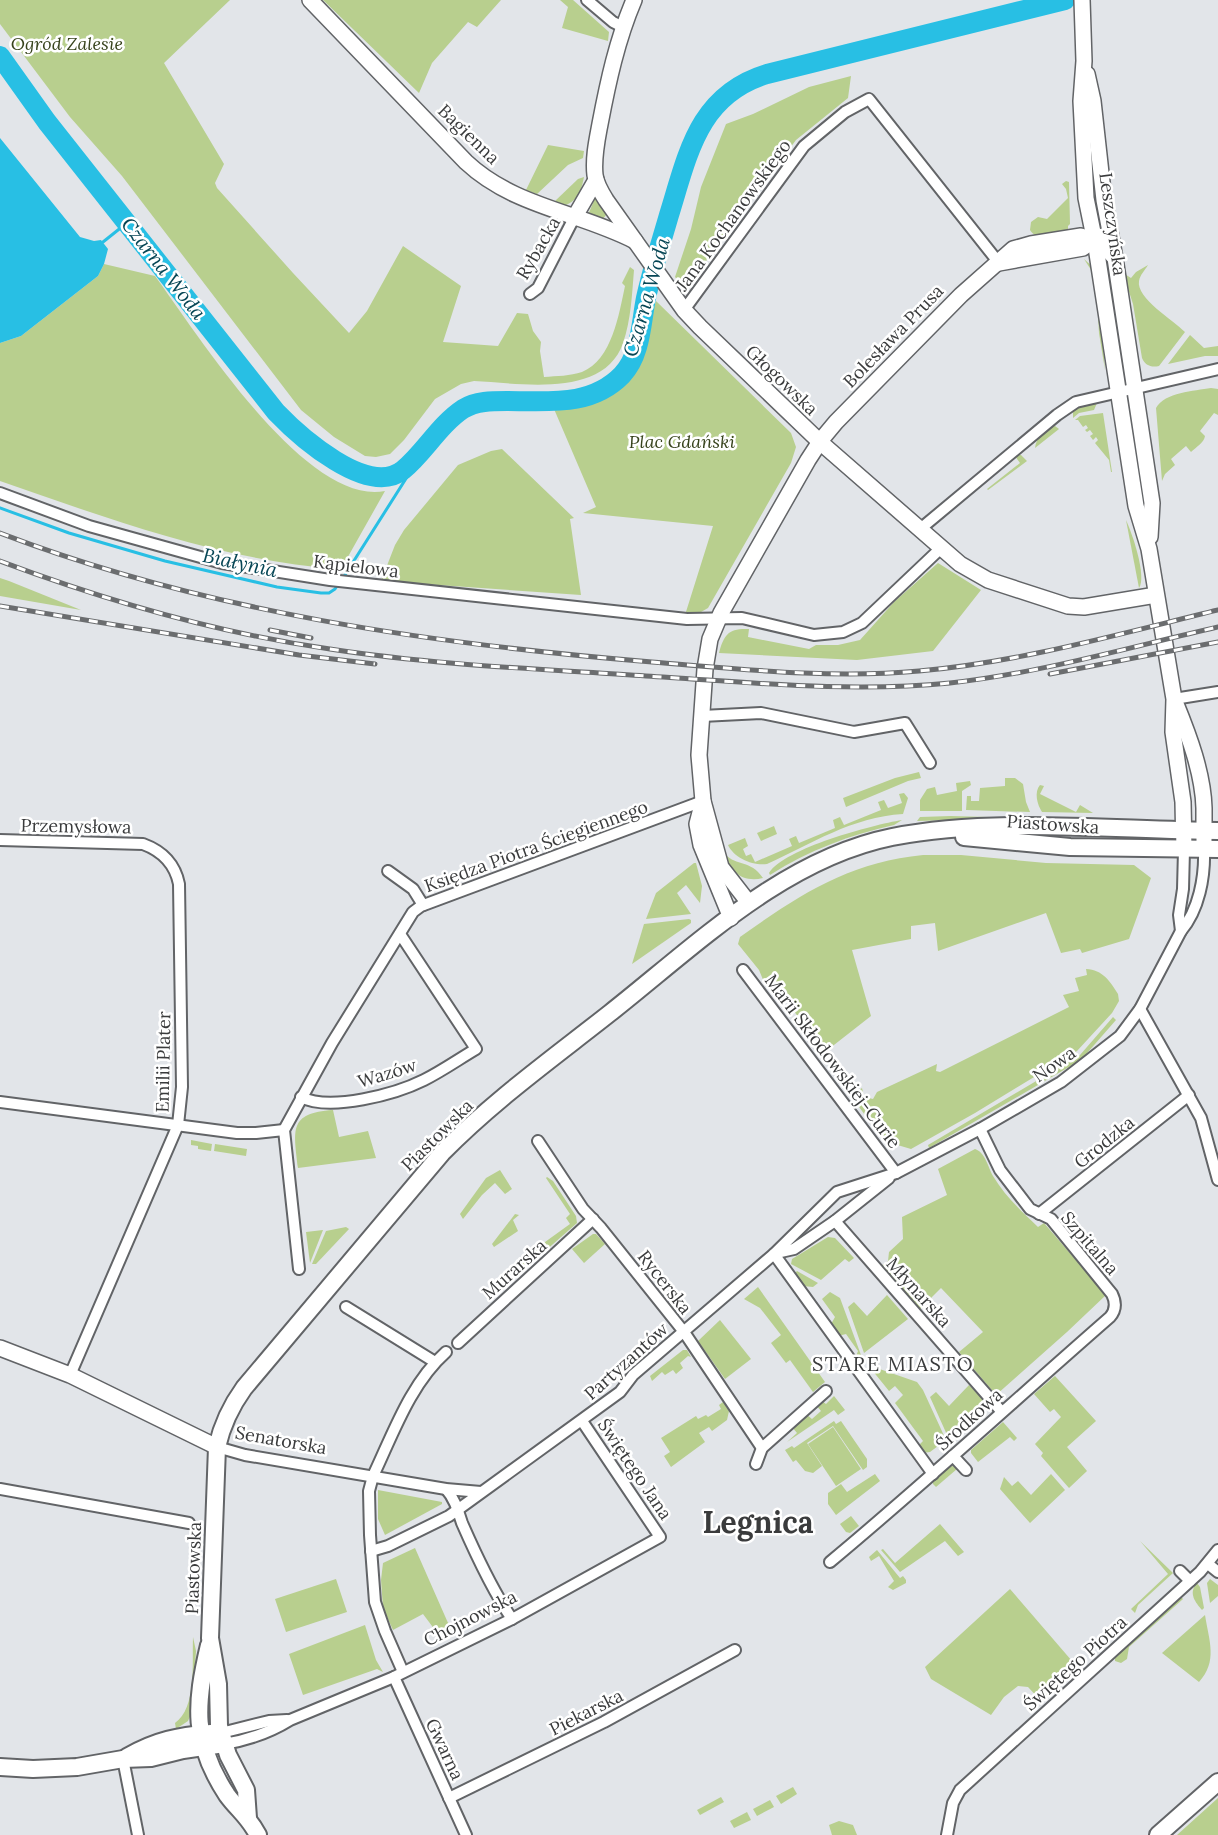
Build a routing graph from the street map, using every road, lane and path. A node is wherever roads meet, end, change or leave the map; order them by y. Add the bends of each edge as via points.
1 (310, 0) edge
2 (587, 0) edge
3 (633, 0) edge
4 (1082, 0) edge
5 (623, 27) junction
6 (1084, 61) junction
7 (596, 180) junction
8 (1086, 198) junction
9 (1106, 214) junction
10 (574, 218) junction
11 (1095, 240) junction
12 (1075, 243) junction
13 (639, 244) junction
14 (1115, 258) junction
15 (999, 263) junction
16 (1099, 265) junction
17 (530, 294) dead end
18 (679, 304) junction
19 (1218, 369) edge
20 (1134, 387) junction
21 (1118, 392) junction
22 (820, 442) junction
23 (0, 493) edge
24 (919, 530) junction
25 (940, 549) junction
26 (1149, 549) junction
27 (1156, 595) junction
28 (718, 619) junction
29 (1218, 692) edge
30 (1173, 699) junction
31 (702, 716) junction
32 (930, 763) dead end
33 (703, 801) junction
34 (1204, 807) junction
35 (1218, 816) edge
36 (1184, 831) junction
37 (1211, 831) edge
38 (920, 833) junction
39 (0, 840) edge
40 (151, 847) joint
41 (1211, 849) edge
42 (1184, 850) junction
43 (388, 871) dead end
44 (749, 903) junction
45 (423, 905) junction
46 (730, 918) junction
47 (1181, 931) junction
48 (400, 934) junction
49 (743, 970) dead end
50 (1140, 1009) junction
51 (1189, 1095) junction
52 (301, 1097) junction
53 (0, 1102) edge
54 (178, 1125) junction
55 (980, 1129) junction
56 (284, 1130) junction
57 (538, 1141) dead end
58 (896, 1173) junction
59 (1218, 1180) edge
60 (847, 1189) junction
61 (857, 1204) junction
62 (1039, 1214) junction
63 (593, 1219) junction
64 (835, 1221) junction
65 (774, 1254) junction
66 (299, 1269) dead end
67 (1112, 1294) joint
68 (346, 1307) dead end
69 (684, 1332) junction
70 (458, 1343) dead end
71 (0, 1348) edge
72 (446, 1352) dead end
73 (435, 1362) junction
74 (70, 1375) junction
75 (826, 1391) dead end
76 (1001, 1411) junction
77 (582, 1420) junction
78 (217, 1447) junction
79 (762, 1448) junction
80 (953, 1456) junction
81 (756, 1464) dead end
82 (966, 1470) dead end
83 (933, 1474) junction
84 (373, 1476) junction
85 (0, 1489) edge
86 (446, 1489) junction
87 (481, 1492) junction
88 (457, 1508) junction
89 (189, 1523) dead end
90 (660, 1537) joint
91 (1218, 1550) edge
92 (371, 1551) junction
93 (830, 1562) dead end
94 (1208, 1564) junction
95 (1180, 1571) dead end
96 (1218, 1572) edge
97 (1190, 1581) junction
98 (512, 1619) junction
99 (210, 1638) junction
100 (735, 1650) dead end
101 (399, 1675) junction
102 (222, 1738) junction
103 (202, 1741) junction
104 (123, 1759) junction
105 (1, 1767) edge
106 (1218, 1782) edge
107 (449, 1798) junction
108 (248, 1818) junction
109 (138, 1835) edge
110 (258, 1835) edge
111 (466, 1835) edge
112 (947, 1835) edge
113 (1158, 1835) edge

1 - 10 street, Bagienna via 473,168 515,195
2 - 5 street
3 - 5 street, Głogowska
4 - 6 street, Leszczyńska
5 - 7 street, Głogowska via 600,125
6 - 8 street, Leszczyńska via 1081,101
6 - 9 street, Leszczyńska via 1093,101
7 - 10 street
7 - 13 street, Głogowska
8 - 11 street, Leszczyńska
8 - 12 street
9 - 11 street via 1104,228
9 - 14 street, Leszczyńska
10 - 13 street, Bagienna
10 - 17 street, Rybacka via 538,288
11 - 12 street, Bolesława Prusa
11 - 14 street
11 - 16 street, Leszczyńska
12 - 15 street, Bolesława Prusa via 1032,244 1013,249
12 - 16 street
13 - 18 street, Głogowska
14 - 20 street, Leszczyńska
15 - 18 street, Jana Kochanowskiego via 869,99 845,112 804,146
15 - 22 street, Bolesława Prusa via 961,295
16 - 21 street, Leszczyńska
18 - 22 street, Głogowska
19 - 20 street
20 - 21 street
20 - 26 street, Leszczyńska via 1152,503
21 - 24 street via 1067,407
21 - 26 street, Leszczyńska via 1136,506
22 - 24 street, Głogowska
22 - 28 street, Bolesława Prusa
23 - 28 street, Kąpielowa via 88,526 222,563 330,580 687,620
24 - 25 street, Głogowska
25 - 27 street, Głogowska via 983,578 1068,606
25 - 28 street, Kąpielowa via 865,621 850,630 814,635 746,619
26 - 27 street
27 - 30 street
28 - 31 street, Bolesława Prusa via 707,654
29 - 30 street
30 - 34 street via 1186,729
30 - 36 street
31 - 32 street via 761,713 854,732 904,723
31 - 33 street, Bolesława Prusa via 699,755
33 - 44 street via 722,867
33 - 45 street, Księdza Piotra Ściegiennego
33 - 46 street via 698,824 701,844
34 - 35 street
34 - 37 street
36 - 37 main road, Piastowska
36 - 38 main road, Piastowska via 1010,827
36 - 42 street
37 - 41 street
38 - 42 main road, Piastowska via 1070,847
38 - 44 main road, Piastowska via 868,843 819,860
39 - 40 street, Przemysłowa
40 - 54 street, Emilii Plater via 167,858 179,884 182,1088
41 - 42 main road, Piastowska
41 - 47 street, Nowa via 1197,901
42 - 47 street, Nowa
43 - 45 street via 413,889
44 - 46 main road, Piastowska
45 - 48 street, Księdza Piotra Ściegiennego via 413,912
46 - 78 main road, Piastowska via 511,1092 442,1153 244,1388 228,1414
47 - 50 street, Nowa
48 - 52 street, Księdza Piotra Ściegiennego
48 - 52 street, Wazów via 476,1049 423,1081 400,1089 349,1101 316,1102
49 - 58 street, Marii Skłodowskiej-Curie
50 - 51 street
50 - 55 street, Nowa via 1120,1036 1060,1082
51 - 59 street via 1204,1124
51 - 62 street, Grodzka
52 - 56 street, Księdza Piotra Ściegiennego
53 - 54 street
54 - 56 street via 251,1134
54 - 74 street, Emilii Plater
55 - 58 street, Nowa
55 - 62 street, Szpitalna via 1008,1182
56 - 66 street
57 - 63 street, Rycerska
58 - 60 street, Partyzantów
58 - 61 street
60 - 61 street via 857,1194
60 - 65 street, Partyzantów via 837,1192
61 - 64 street
62 - 67 street, Szpitalna via 1051,1220
63 - 69 street, Rycerska
63 - 70 street, Murarska
64 - 65 street via 794,1249
64 - 76 street, Młynarska
65 - 69 street, Partyzantów
65 - 83 street
67 - 76 street, Środkowa via 1115,1306 1111,1316
68 - 73 street
69 - 77 street, Partyzantów via 633,1375 620,1392
69 - 79 street, Rycerska
71 - 74 street, Senatorska
72 - 73 street
73 - 84 street via 413,1395
74 - 78 street, Senatorska
75 - 79 street
76 - 80 street, Środkowa
77 - 87 street, Partyzantów
77 - 90 street, Świętego Jana
78 - 84 street, Senatorska
78 - 99 main road, Piastowska
79 - 81 street
80 - 82 street
80 - 83 street, Środkowa
83 - 93 street, Środkowa
84 - 86 street, Senatorska
84 - 92 street, Gwarna via 369,1491
85 - 89 street
86 - 87 street, Senatorska
86 - 88 street
87 - 88 street, Partyzantów
88 - 92 street, Partyzantów via 416,1533
88 - 98 street
90 - 98 street, Chojnowska
91 - 94 street, Świętego Piotra
92 - 101 street, Gwarna via 375,1602
94 - 96 street
94 - 97 street, Świętego Piotra
95 - 97 street
97 - 112 street, Świętego Piotra via 971,1779 954,1799
98 - 101 street, Chojnowska
99 - 102 main road, Piastowska
99 - 103 main road, Piastowska via 200,1683 198,1715
100 - 107 street, Piekarska via 604,1722
101 - 102 street, Chojnowska via 246,1740
101 - 107 street, Gwarna
102 - 103 main road, Chojnowska
102 - 108 main road, Piastowska via 246,1790
103 - 104 main road, Chojnowska via 177,1736
103 - 108 main road via 212,1769
104 - 105 main road, Chojnowska via 67,1767
104 - 109 street
106 - 113 main road
107 - 111 street, Gwarna
108 - 110 main road

